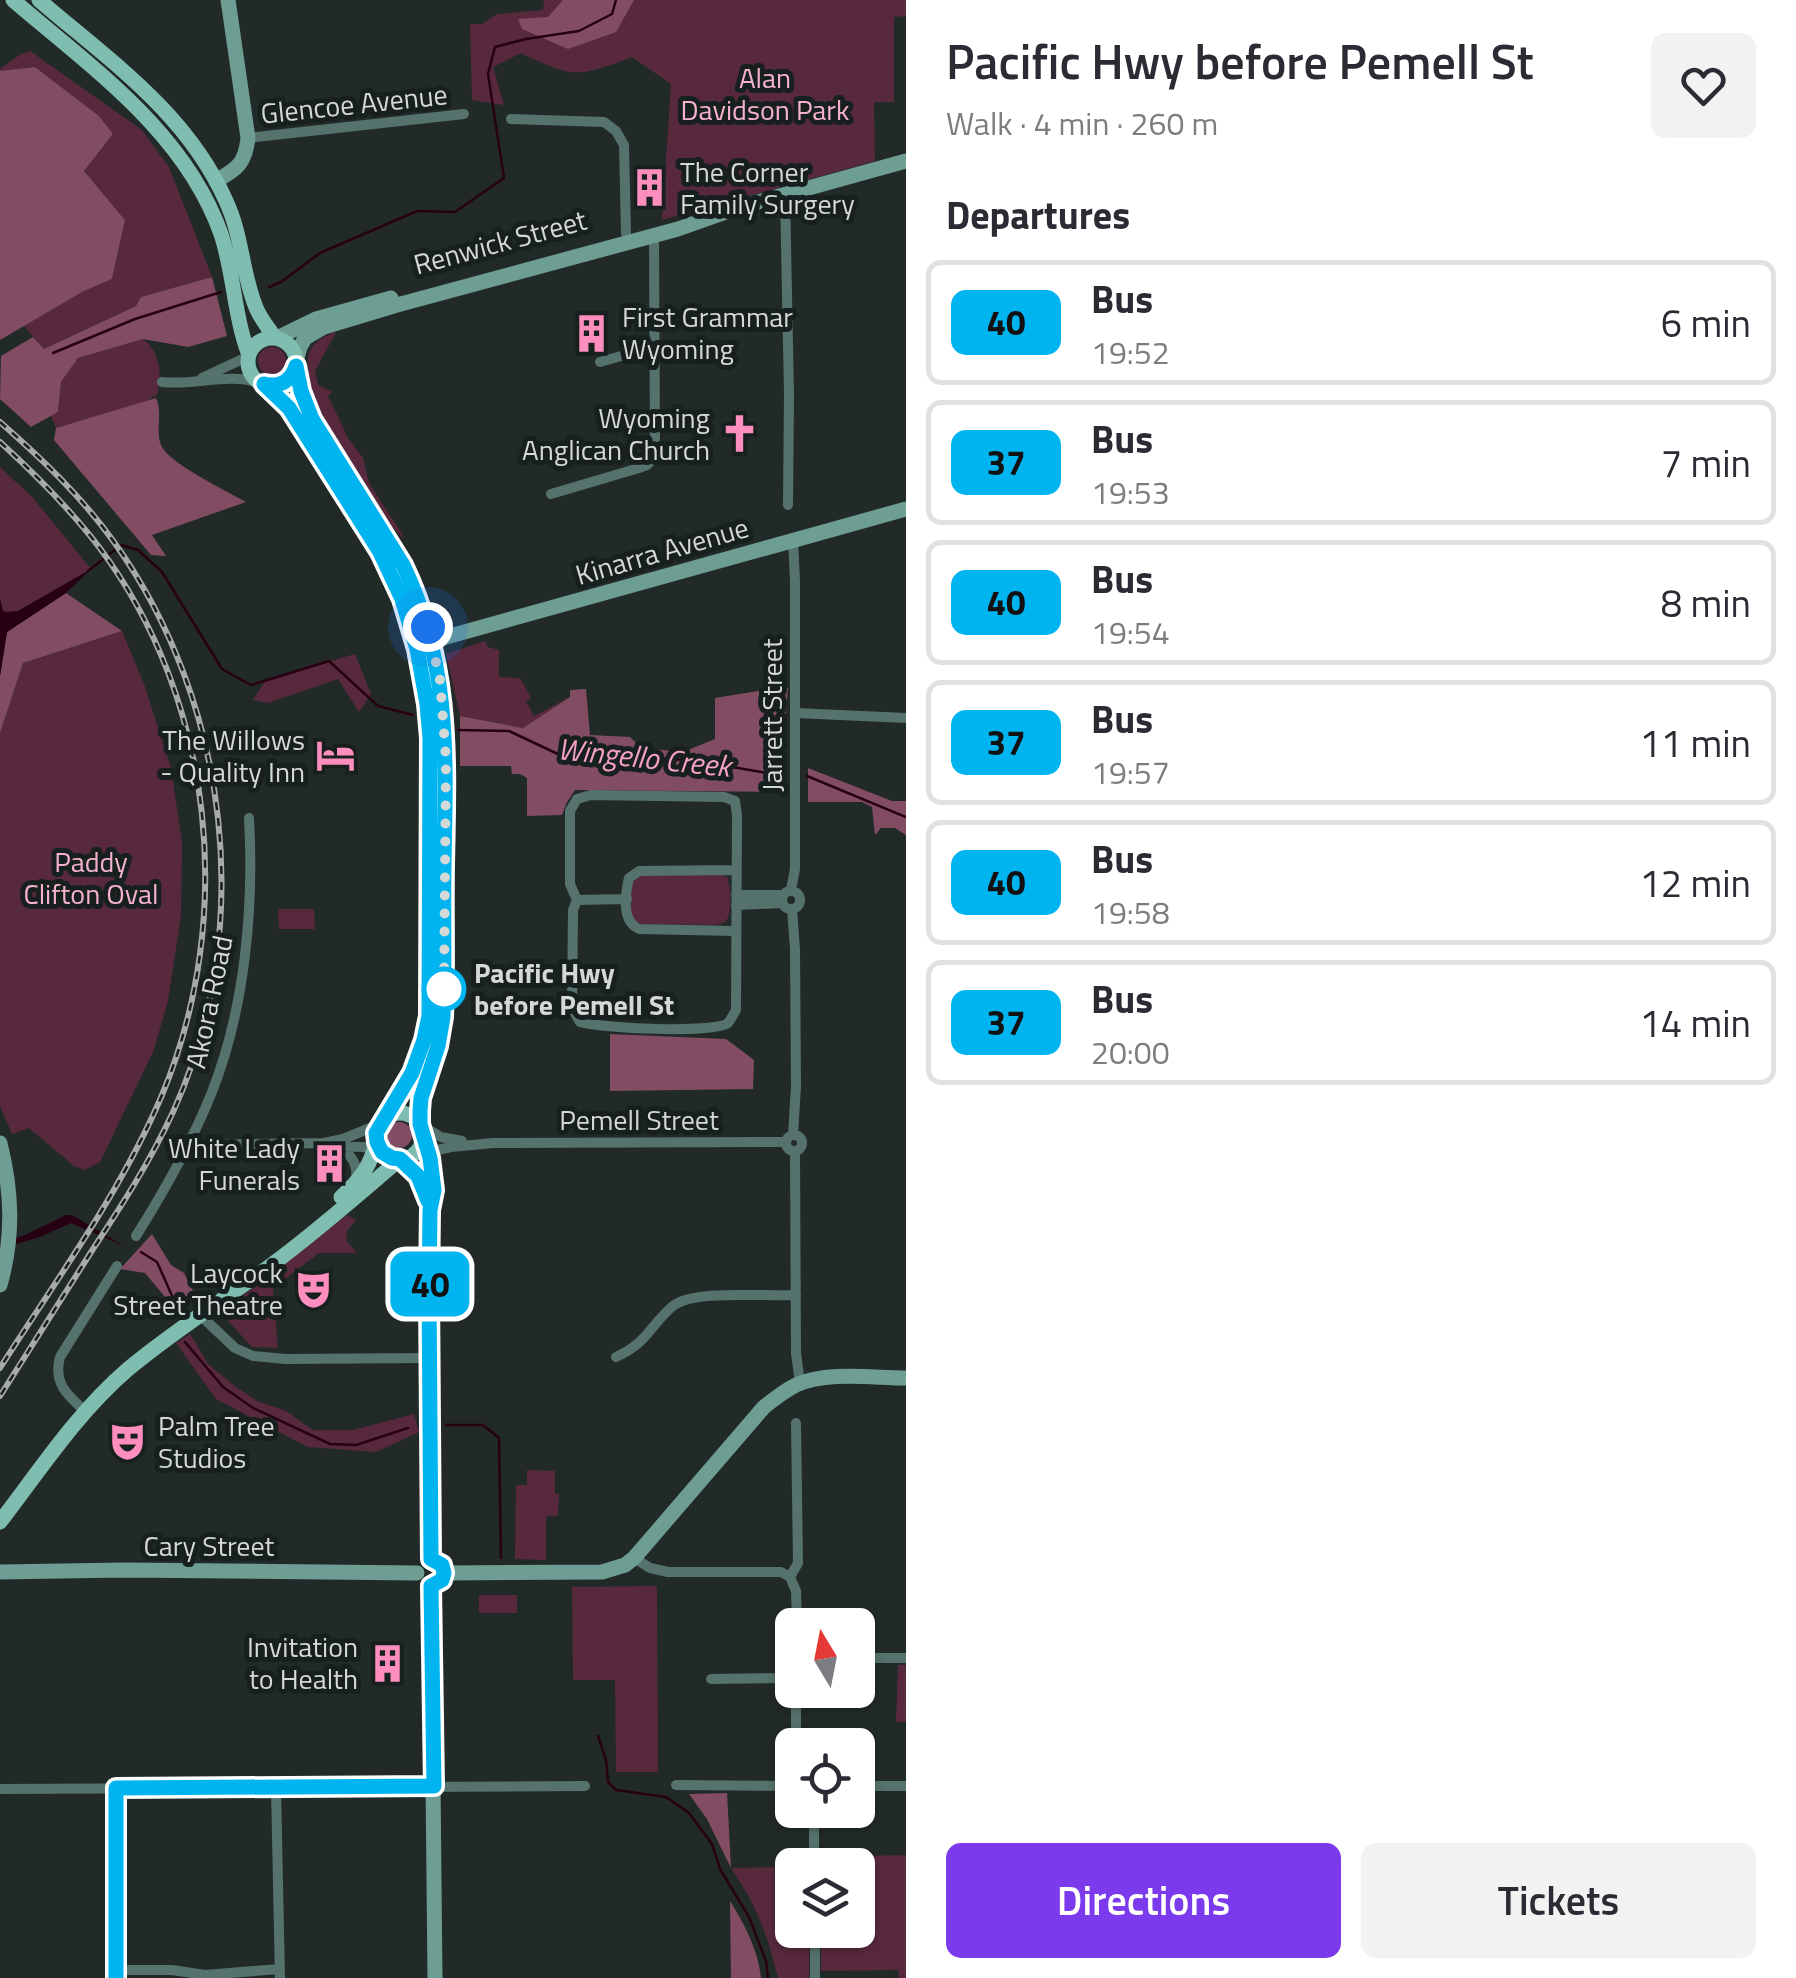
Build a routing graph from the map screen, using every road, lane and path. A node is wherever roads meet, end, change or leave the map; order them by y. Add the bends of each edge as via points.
1 (14, 0) edge
2 (39, 0) edge
3 (228, 0) edge
4 (464, 114) dead end
5 (511, 119) dead end
6 (248, 138) junction
7 (906, 161) edge
8 (216, 181) junction
9 (785, 194) junction
10 (654, 230) junction
11 (220, 232) junction
12 (626, 238) junction
13 (566, 250) junction
14 (500, 278) junction
15 (414, 292) junction
16 (338, 312) junction
17 (379, 312) junction
18 (276, 338) junction
19 (653, 348) junction
20 (249, 355) junction
21 (600, 362) dead end
22 (296, 363) junction
23 (162, 382) dead end
24 (192, 382) junction
25 (262, 383) junction
26 (551, 494) dead end
27 (788, 505) dead end
28 (906, 509) edge
29 (792, 540) junction
30 (432, 641) junction
31 (796, 713) junction
32 (906, 718) edge
33 (430, 738) junction
34 (249, 818) dead end
35 (736, 870) junction
36 (787, 899) junction
37 (577, 900) junction
38 (626, 900) junction
39 (736, 900) junction
40 (735, 930) junction
41 (421, 1127) junction
42 (0, 1143) edge
43 (791, 1143) junction
44 (303, 1144) junction
45 (493, 1144) junction
46 (188, 1145) junction
47 (388, 1145) junction
48 (340, 1148) junction
49 (429, 1152) junction
50 (354, 1185) junction
51 (430, 1210) junction
52 (136, 1236) dead end
53 (117, 1266) dead end
54 (0, 1285) edge
55 (796, 1296) junction
56 (199, 1314) junction
57 (616, 1357) dead end
58 (429, 1358) junction
59 (906, 1378) edge
60 (800, 1383) junction
61 (86, 1411) junction
62 (796, 1423) dead end
63 (0, 1522) edge
64 (634, 1558) junction
65 (431, 1559) junction
66 (0, 1572) edge
67 (417, 1572) junction
68 (444, 1573) junction
69 (790, 1577) junction
70 (431, 1586) junction
71 (796, 1608) edge
72 (875, 1658) edge
73 (906, 1658) edge
74 (775, 1678) edge
75 (710, 1679) dead end
76 (676, 1785) dead end
77 (434, 1786) junction
78 (585, 1786) dead end
79 (775, 1786) edge
80 (875, 1786) edge
81 (906, 1786) edge
82 (0, 1788) edge
83 (116, 1788) junction
84 (276, 1788) junction
85 (815, 1948) edge
86 (116, 1974) edge
87 (280, 1974) edge
88 (435, 1978) edge
89 (815, 1978) edge

1 - 11 main road via 141,110 194,177
2 - 8 main road via 154,98 188,135
3 - 6 street
4 - 6 street, Glencoe Avenue
5 - 12 street via 604,122 616,131 624,145
6 - 8 street via 246,156
7 - 9 street, Renwick Street
8 - 11 main road
8 - 18 main road via 239,236 255,304
9 - 10 street, Renwick Street
9 - 27 street
10 - 12 street, Renwick Street
10 - 19 street
11 - 20 main road
12 - 13 street, Renwick Street
12 - 14 street, Renwick Street
13 - 14 street
13 - 15 street, Renwick Street
14 - 15 street
14 - 17 street, Renwick Street
15 - 16 street, Renwick Street
16 - 17 street
16 - 18 street, Renwick Street
17 - 22 street, Renwick Street via 312,333
18 - 20 main road via 260,341
18 - 22 main road via 292,347
19 - 21 street
19 - 26 street via 652,460
20 - 24 street
20 - 25 main road via 250,371
22 - 25 main road via 286,382
22 - 30 main road via 312,419 403,565
23 - 24 street
24 - 25 street
25 - 33 main road via 294,416 395,583 417,649
28 - 29 street, Kinarra Avenue
29 - 30 street, Kinarra Avenue
29 - 31 street, Jarrett Street
30 - 33 main road via 426,650 434,700
30 - 41 main road via 446,759 444,1002 421,1098
31 - 32 street
31 - 36 street, Jarrett Street via 796,870
33 - 47 main road via 429,1016
34 - 46 street, Akora Road via 252,877 233,1023
35 - 37 street via 735,802 590,795 570,811 570,884
35 - 38 street via 639,871 630,878
35 - 39 street
36 - 39 street
36 - 43 street, Jarrett Street via 795,949
37 - 38 street
37 - 40 street via 572,1008 588,1024 658,1029 729,1022 736,1010
38 - 40 street via 628,921 639,929
39 - 40 street
41 - 45 street, Pemell Street
41 - 47 main road via 422,1144
41 - 47 main road via 412,1116 390,1114
41 - 49 street
42 - 54 street via 11,1231
43 - 45 street, Pemell Street
43 - 55 street, Jarrett Street
44 - 46 street, Pemell Street
44 - 47 street, Pemell Street via 343,1139
44 - 48 street, Pemell Street
45 - 49 street, Pemell Street
46 - 52 street, Akora Road
47 - 48 street, Pemell Street
47 - 49 street, Pemell Street
47 - 50 main road
47 - 51 street via 420,1179
47 - 56 main road via 282,1257
48 - 50 street via 356,1164
49 - 51 street
50 - 56 main road
51 - 58 street
53 - 61 street via 58,1366 61,1387
55 - 57 street via 692,1296 674,1305 635,1349
55 - 60 street, Jarrett Street
56 - 58 street via 253,1356
56 - 61 main road
58 - 65 street
59 - 60 street
60 - 64 street via 764,1408
61 - 63 main road
62 - 69 street via 798,1563
64 - 68 street via 602,1572
64 - 69 street via 658,1571
65 - 67 street
65 - 68 street
66 - 67 street, Cary Street
67 - 70 street
68 - 70 street
69 - 71 street
70 - 77 street
72 - 73 street
74 - 75 street
76 - 79 street
77 - 78 street
77 - 84 street
77 - 88 street
80 - 81 street
82 - 83 street
83 - 84 street
83 - 86 street
84 - 87 street
85 - 89 street
86 - 87 street

